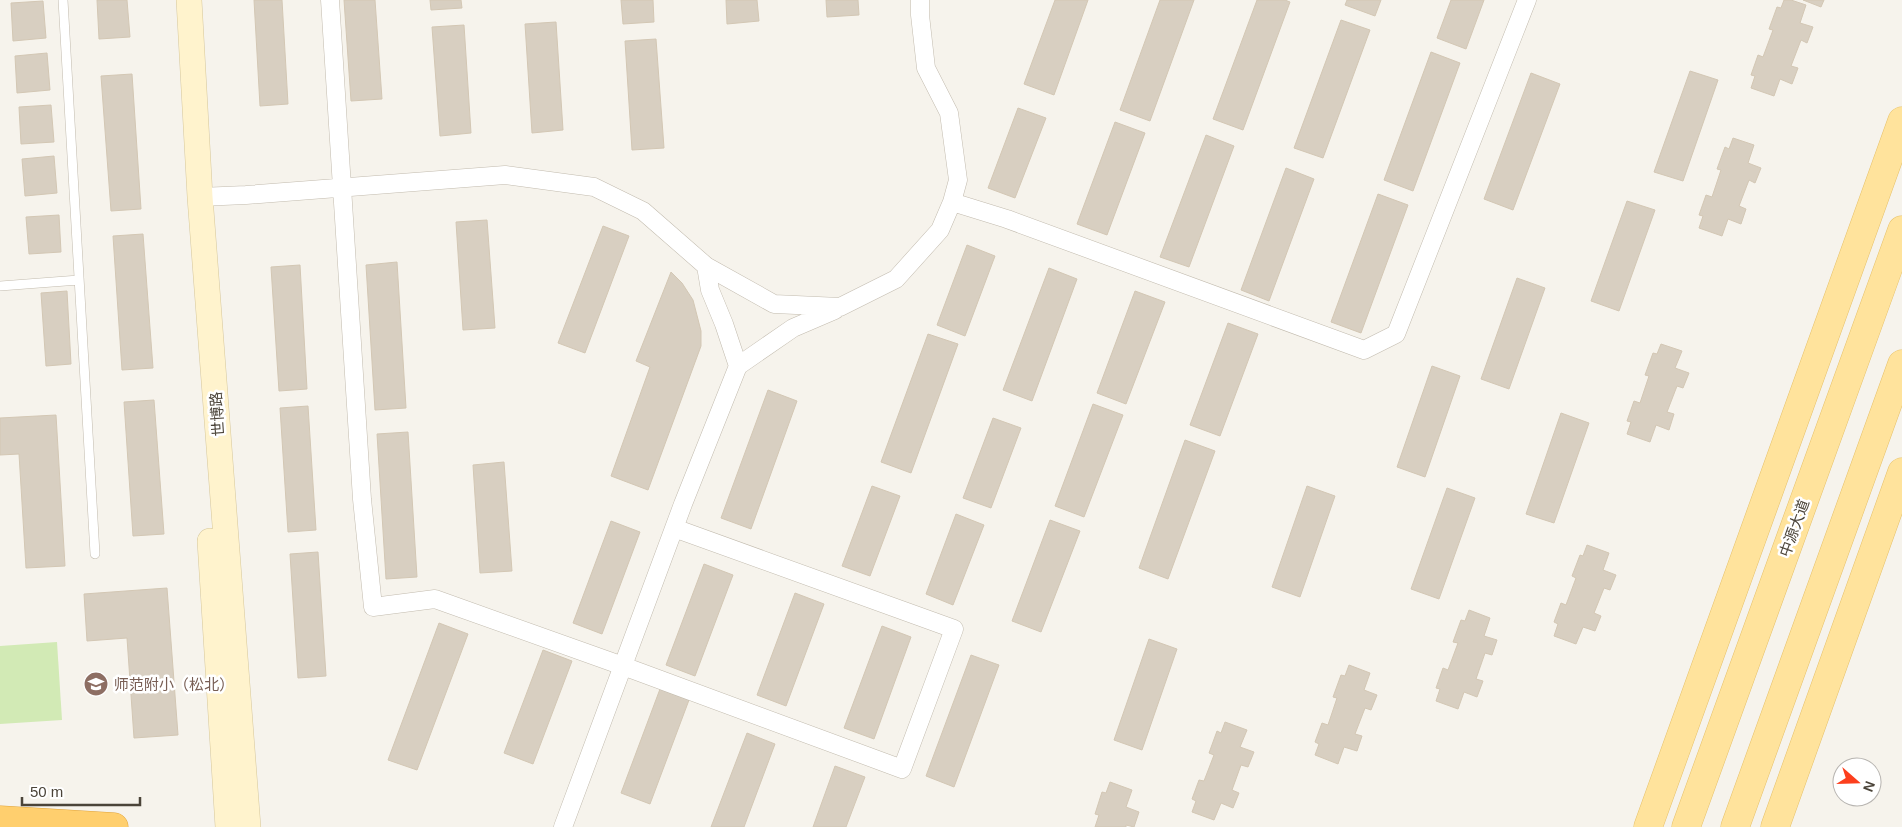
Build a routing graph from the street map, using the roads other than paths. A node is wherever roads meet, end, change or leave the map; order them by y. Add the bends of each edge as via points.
1 (63, 0) edge
2 (177, 0) edge
3 (190, 0) edge
4 (330, 0) edge
5 (920, 0) edge
6 (1527, 0) edge
7 (1902, 121) edge
8 (342, 188) junction
9 (200, 196) junction
10 (952, 202) junction
11 (1902, 230) edge
12 (706, 266) junction
13 (79, 280) junction
14 (0, 286) edge
15 (840, 307) junction
16 (1902, 364) edge
17 (738, 366) junction
18 (1902, 472) edge
19 (674, 528) junction
20 (95, 554) dead end
21 (624, 666) junction
22 (0, 820) edge
23 (114, 827) edge
24 (228, 827) edge
25 (248, 827) edge
26 (563, 827) edge
27 (1648, 827) edge
28 (1686, 827) edge
29 (1736, 827) edge
30 (1775, 827) edge

1 - 13 lane
2 - 24 main road, 世博路
3 - 9 main road, 世博路
4 - 8 street
5 - 10 street via 926,68 949,113 958,180
6 - 10 street via 1396,334 1364,350
7 - 27 main road
8 - 9 street
8 - 12 street via 505,175 594,187 643,211
8 - 21 street via 362,499 373,608 436,599
9 - 25 main road, 世博路
10 - 15 street via 940,230 896,279
11 - 28 main road, 中源大道
12 - 15 street via 774,304
12 - 17 street via 710,290
13 - 14 lane
13 - 20 lane
15 - 17 street via 793,328
16 - 29 main road
17 - 19 street
18 - 30 main road
19 - 21 street
19 - 21 street via 954,629 902,769
21 - 26 street
22 - 23 highway

